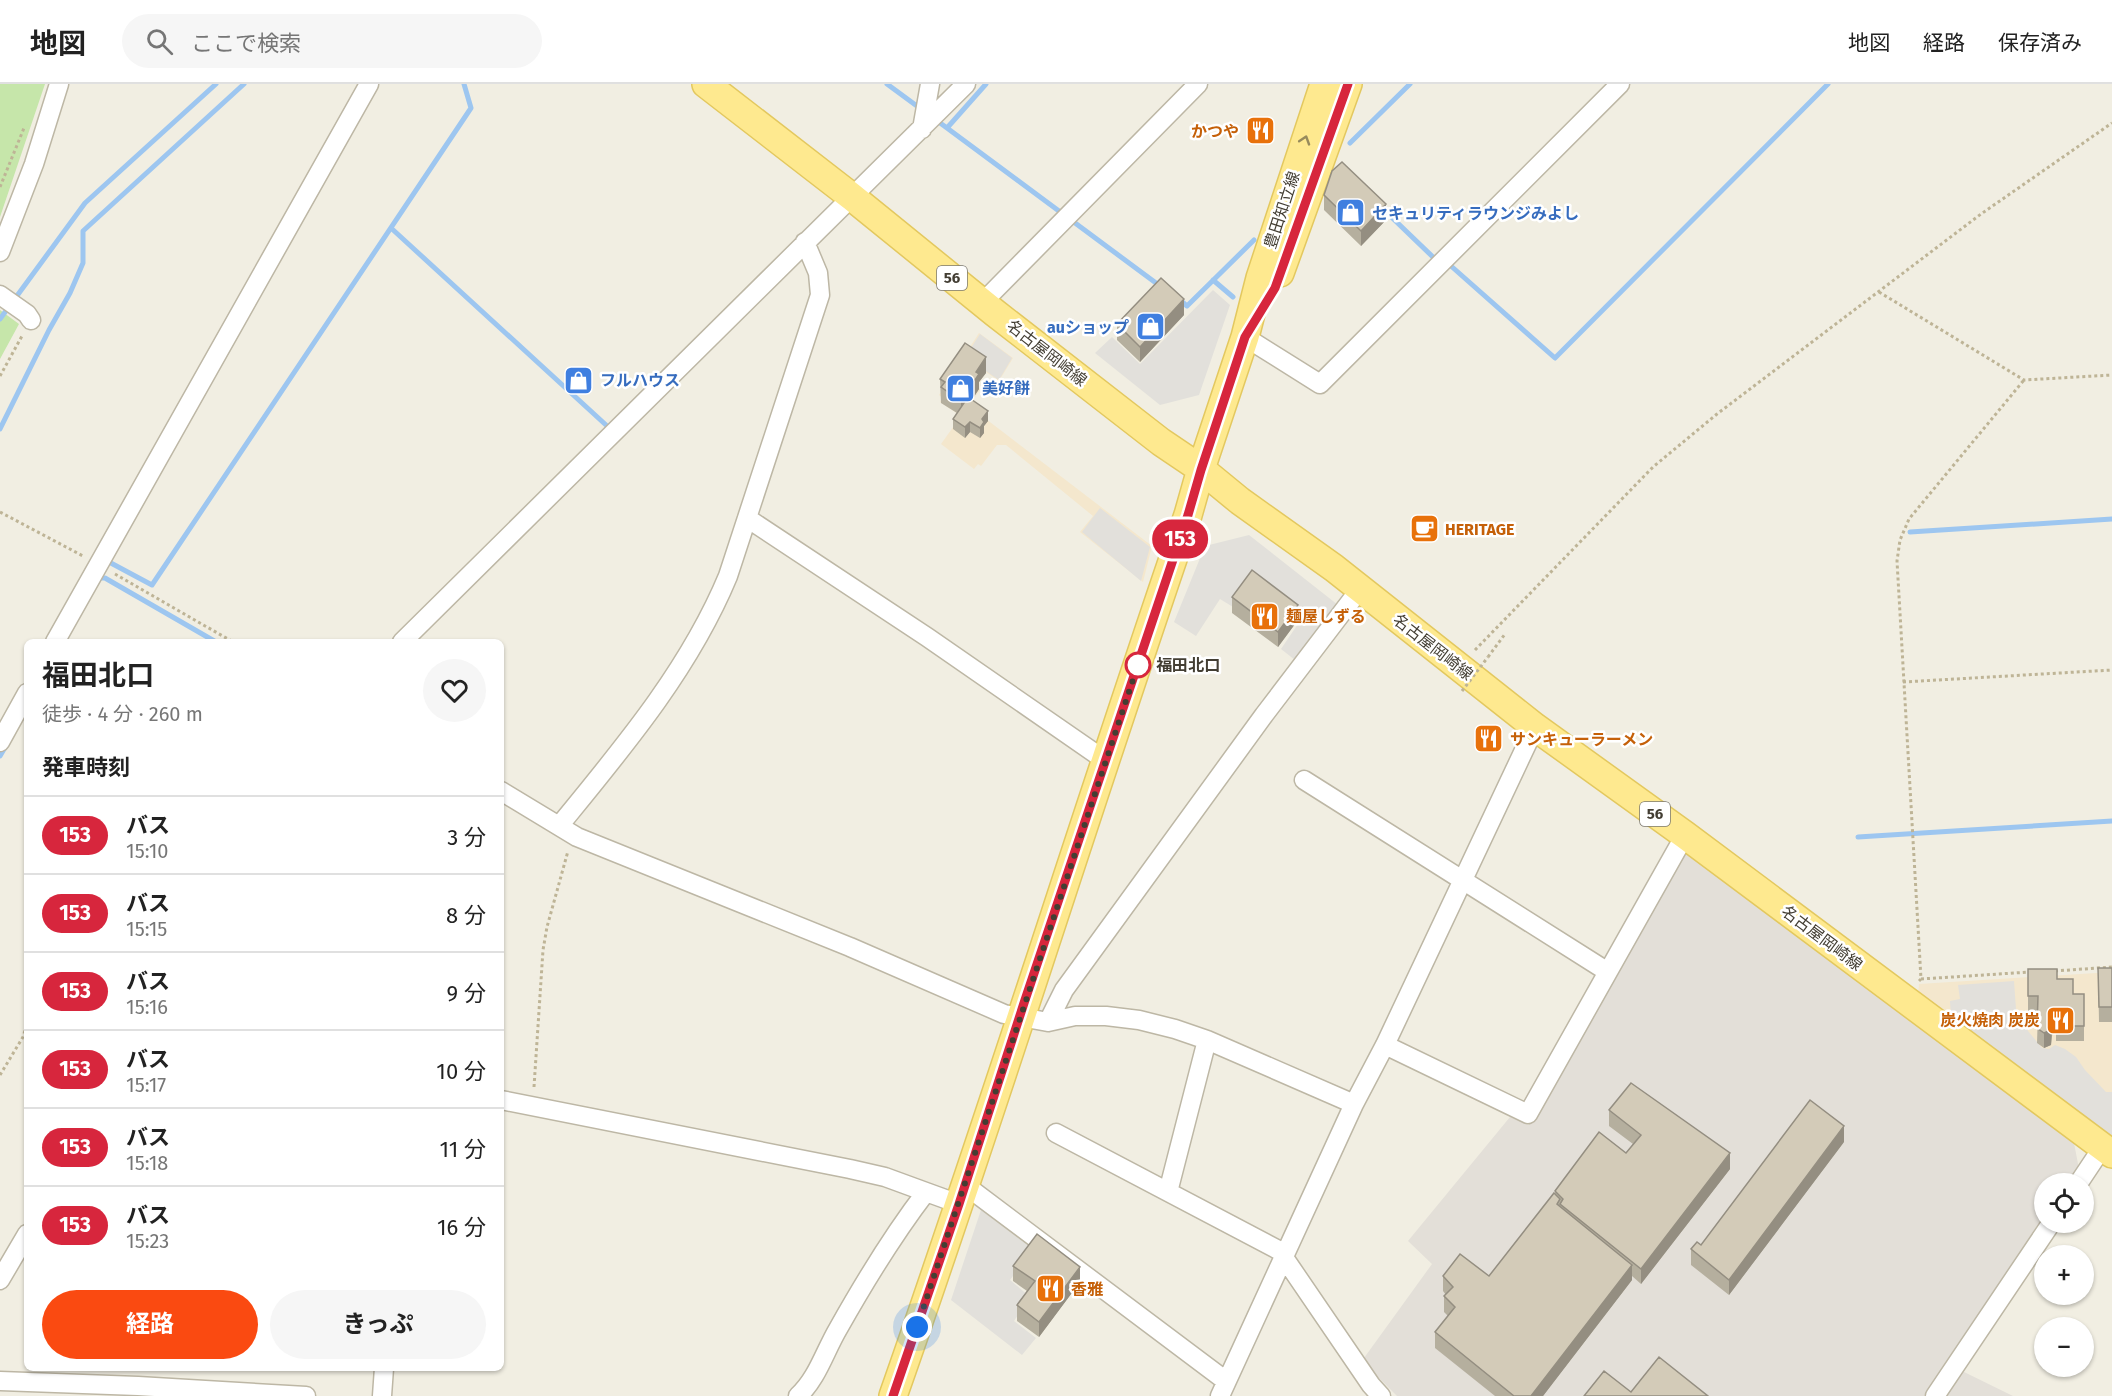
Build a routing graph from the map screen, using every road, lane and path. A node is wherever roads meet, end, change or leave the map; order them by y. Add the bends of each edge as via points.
1 (59, 84) edge
2 (369, 84) edge
3 (706, 84) edge
4 (930, 84) edge
5 (966, 84) edge
6 (1198, 84) edge
7 (1324, 84) edge
8 (1348, 84) edge
9 (1620, 84) edge
10 (27, 121) dead end
11 (2112, 123) edge
12 (922, 129) junction
13 (0, 187) edge
14 (852, 197) junction
15 (805, 242) junction
16 (0, 252) edge
17 (1879, 292) junction
18 (0, 295) edge
19 (982, 303) junction
20 (29, 317) joint
21 (1245, 337) junction
22 (2112, 375) edge
23 (0, 376) edge
24 (2024, 380) junction
25 (1201, 470) junction
26 (0, 512) edge
27 (747, 518) junction
28 (98, 565) junction
29 (1360, 589) junction
30 (1505, 634) dead end
31 (57, 639) edge
32 (228, 639) edge
33 (405, 639) edge
34 (2112, 669) edge
35 (1460, 679) junction
36 (1903, 682) junction
37 (24, 698) edge
38 (1535, 727) junction
39 (0, 742) edge
40 (1106, 761) junction
41 (1304, 780) dead end
42 (504, 793) edge
43 (559, 826) junction
44 (1685, 835) junction
45 (577, 837) junction
46 (1463, 880) junction
47 (2112, 967) edge
48 (2041, 971) edge
49 (2052, 971) edge
50 (1608, 972) junction
51 (1020, 1018) junction
52 (1048, 1022) junction
53 (24, 1034) edge
54 (1207, 1040) junction
55 (1385, 1045) junction
56 (0, 1075) edge
57 (504, 1101) edge
58 (1354, 1104) junction
59 (532, 1106) junction
60 (1056, 1133) dead end
61 (2107, 1151) edge
62 (2088, 1173) edge
63 (926, 1192) junction
64 (1168, 1192) junction
65 (962, 1195) junction
66 (2045, 1233) edge
67 (24, 1239) edge
68 (1284, 1255) junction
69 (0, 1280) edge
70 (384, 1371) edge
71 (0, 1381) edge
72 (1223, 1389) edge
73 (137, 1391) edge
74 (306, 1396) edge
75 (382, 1396) edge
76 (798, 1396) edge
77 (893, 1396) edge
78 (1382, 1396) edge
79 (1935, 1396) edge

1 - 16 street
2 - 28 street
3 - 14 main road, 名古屋岡崎線 / 56
4 - 12 street
5 - 12 street
6 - 19 street
21 -> 7 main road, 豊田知立線 via 1260,278
8 - 21 main road, 豊田知立線 via 1275,288
9 - 21 street via 1320,384
10 - 13 path
11 - 17 path via 1981,214
12 - 14 street
14 - 15 street
14 - 19 main road, 名古屋岡崎線 / 56
15 - 27 street via 818,273 820,295
15 - 33 street
17 - 24 path
17 - 35 path via 1653,467
18 - 20 street
19 - 25 main road, 名古屋岡崎線 / 56
20 - 23 path
21 - 25 main road, 豊田知立線
22 - 24 path
24 - 36 path via 1909,519 1900,540 1897,561
25 - 29 main road, 名古屋岡崎線 / 56
25 - 40 main road, 豊田知立線
26 - 28 path
27 - 40 street
27 - 43 street via 714,609 690,651 654,706
28 - 31 street
28 - 32 path
29 - 35 main road, 名古屋岡崎線 / 56
29 - 52 street via 1064,990
30 - 35 path, bridge via 1488,657
34 - 36 path
35 - 38 main road, 名古屋岡崎線 / 56
36 - 48 path via 1921,979
37 - 39 street
38 - 44 main road, 名古屋岡崎線 / 56
38 - 46 street
40 - 51 main road, 豊田知立線
41 - 46 street
42 - 43 street
43 - 45 street
44 - 50 street
44 - 61 main road, 名古屋岡崎線 / 56
45 - 51 street
45 - 59 path via 568,851 547,927
46 - 50 street
46 - 55 street
47 - 49 path
50 - 55 street via 1528,1114
51 - 52 street
51 - 65 main road, 豊田知立線
52 - 54 street via 1075,1016 1106,1016 1139,1020
53 - 56 path
54 - 58 street
54 - 64 street
55 - 58 street
57 - 59 street
58 - 68 street
59 - 63 street via 873,1174
60 - 64 street
61 - 62 street
63 - 65 street
63 - 76 street via 870,1273 808,1386
64 - 68 street
65 - 72 street
65 - 77 main road, 豊田知立線
66 - 79 street
67 - 69 street
68 - 72 street
68 - 78 street
70 - 75 street
71 - 73 street
73 - 74 street

